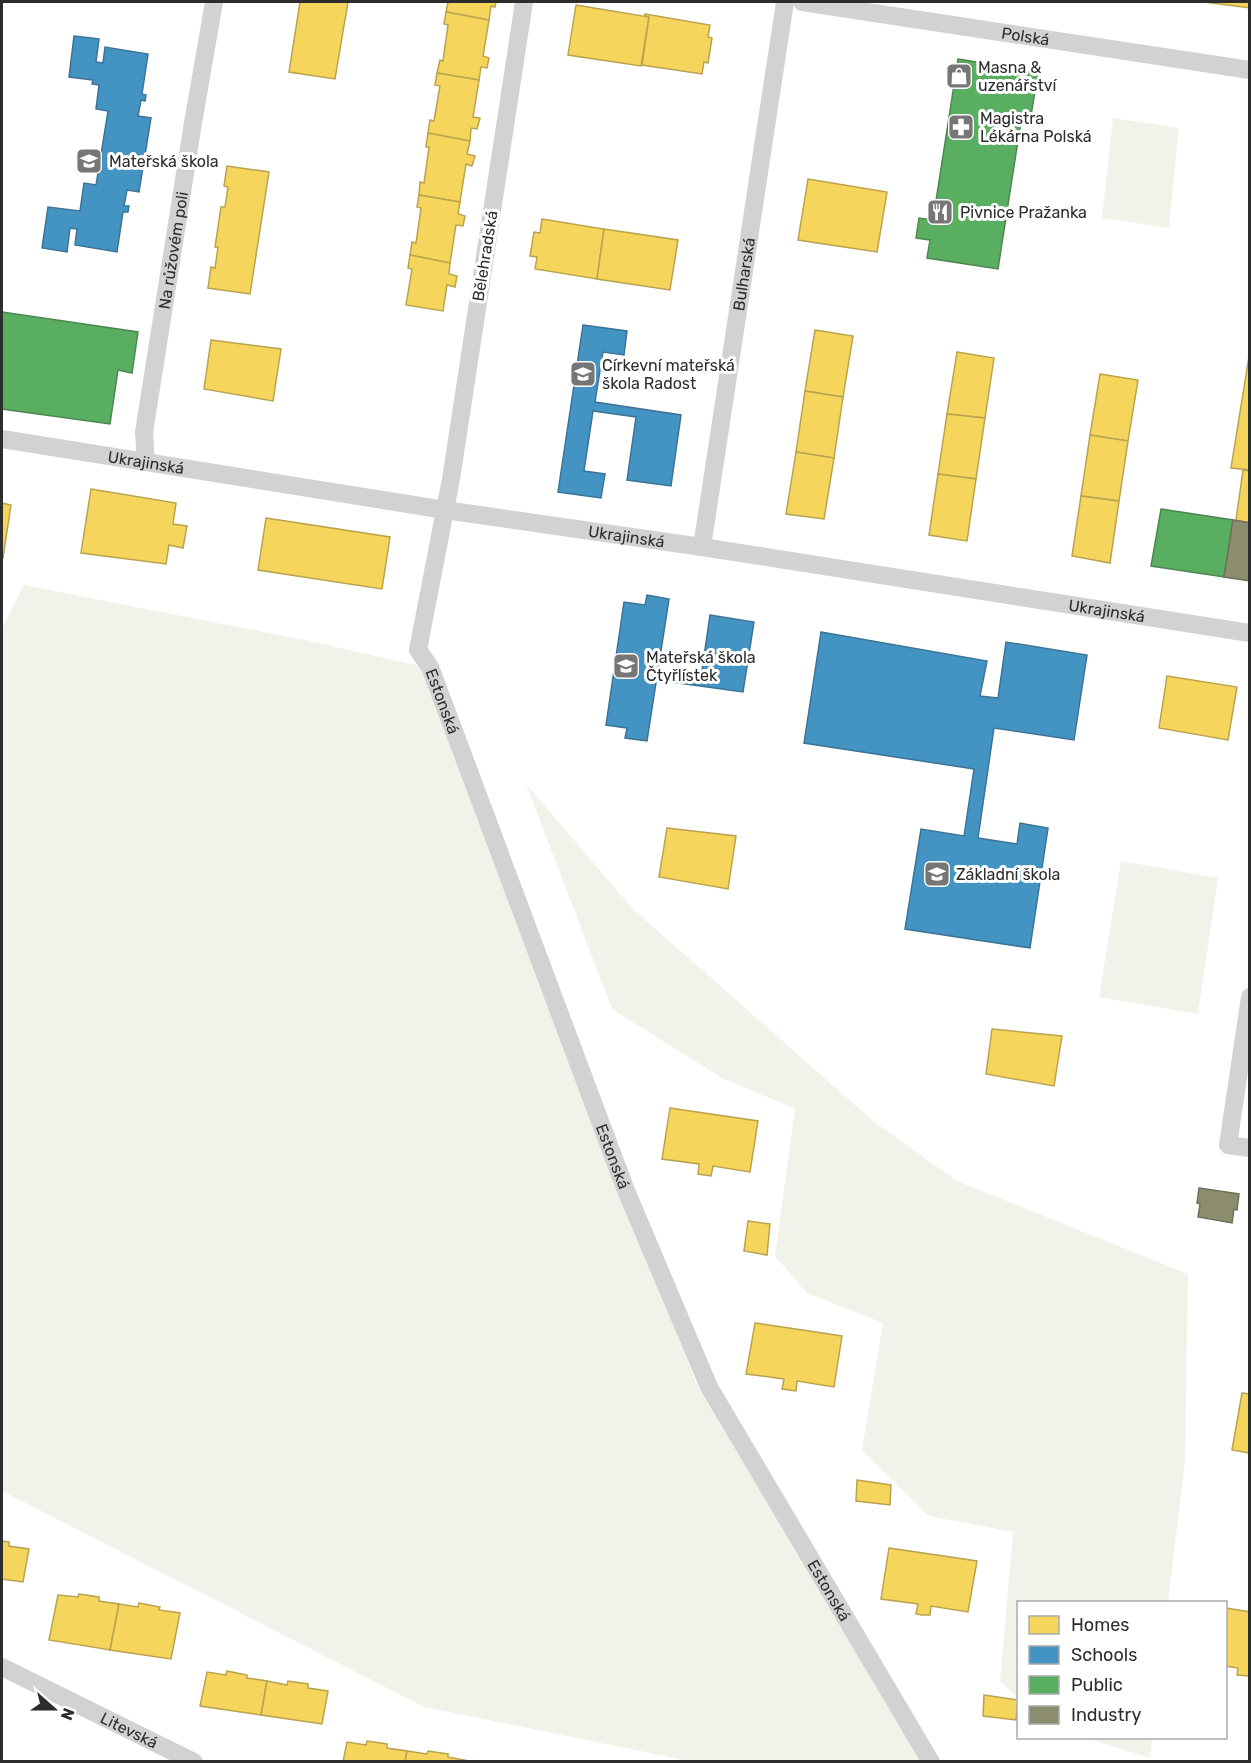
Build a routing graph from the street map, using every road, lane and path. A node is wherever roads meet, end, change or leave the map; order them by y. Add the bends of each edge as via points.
1 (214, 2) edge
2 (524, 2) edge
3 (785, 2) edge
4 (802, 2) edge
5 (1250, 70) edge
6 (2, 439) edge
7 (146, 462) junction
8 (445, 510) junction
9 (702, 547) junction
10 (1250, 633) edge
11 (1250, 997) edge
12 (1250, 1148) edge
13 (2, 1667) edge
14 (194, 1761) edge
15 (931, 1761) edge

1 - 7 street, Na růžovém poli via 144,432
2 - 8 street, Bělehradská
3 - 9 street, Bulharská
4 - 5 street, Polská
6 - 7 street, Ukrajinská
7 - 8 street, Ukrajinská
8 - 9 street, Ukrajinská
8 - 15 street, Estonská via 418,650 430,667 622,1180 709,1387
9 - 10 street, Ukrajinská
11 - 12 street via 1228,1145
13 - 14 street, Litevská

